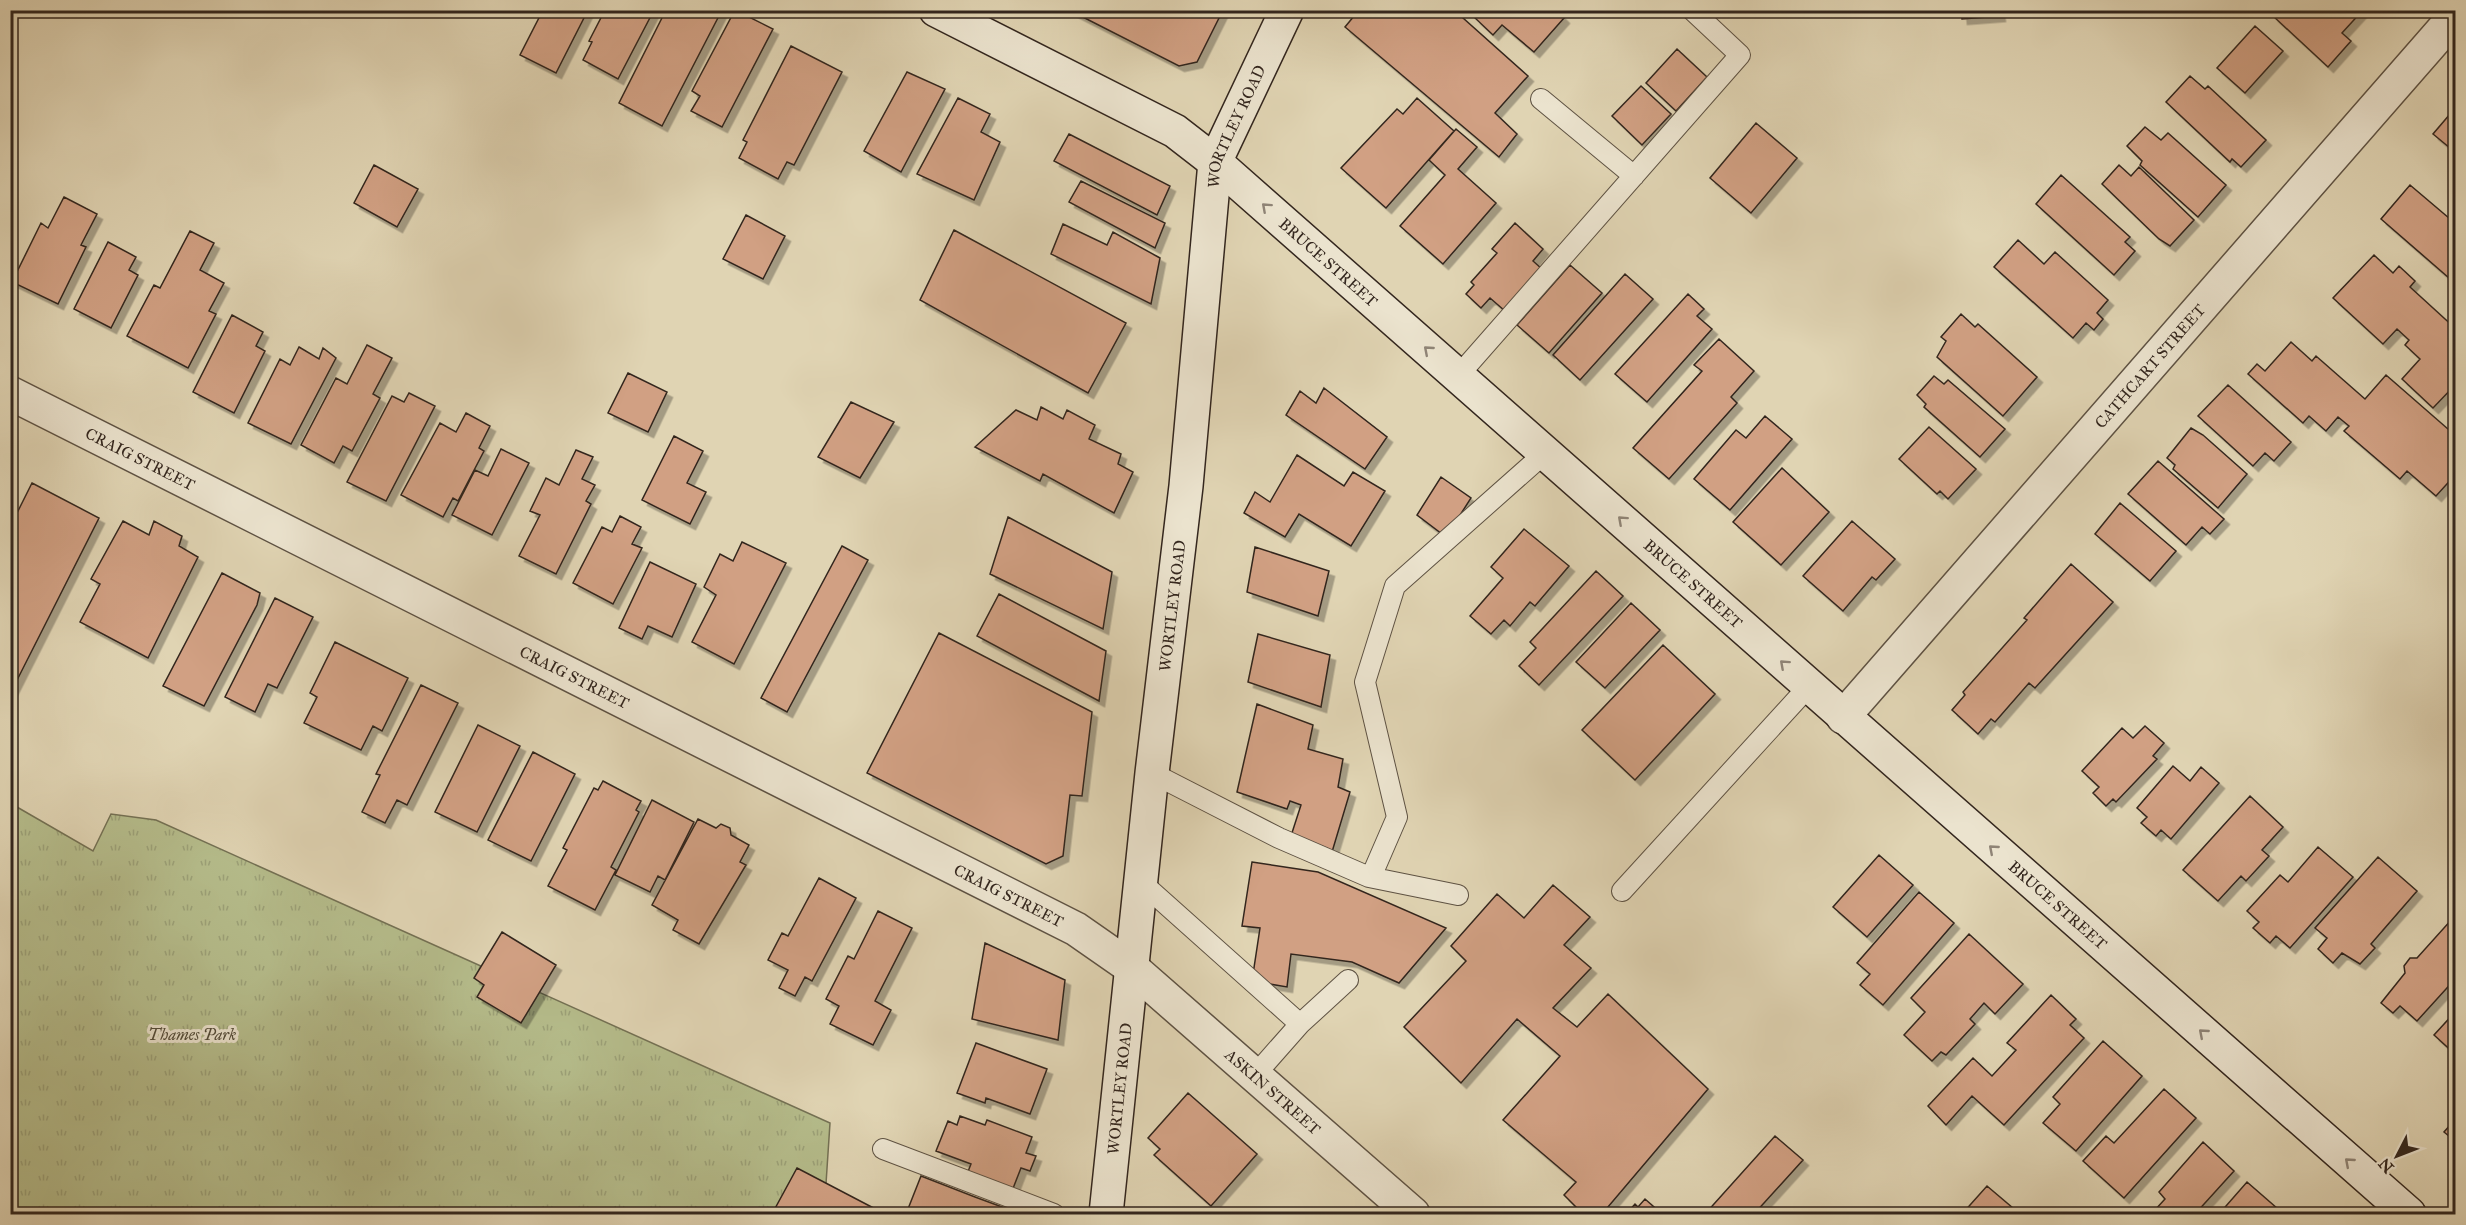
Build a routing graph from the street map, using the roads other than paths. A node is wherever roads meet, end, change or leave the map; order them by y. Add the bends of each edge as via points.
1 (936, 10) edge
2 (1287, 10) edge
3 (1692, 10) edge
4 (2456, 15) edge
5 (1541, 99) dead end
6 (1215, 162) junction
7 (1634, 176) junction
8 (1458, 376) junction
9 (10, 393) edge
10 (1546, 452) junction
11 (1809, 686) junction
12 (1843, 717) junction
13 (1152, 773) junction
14 (1371, 877) junction
15 (1141, 882) junction
16 (1622, 891) dead end
17 (1458, 895) dead end
18 (1132, 968) junction
19 (1348, 980) dead end
20 (1300, 1024) junction
21 (1255, 1075) junction
22 (884, 1149) dead end
23 (1054, 1215) edge
24 (1106, 1215) edge
25 (1413, 1215) edge
26 (2409, 1215) edge

1 - 6 street, BRUCE STREET via 1175,131
2 - 6 street, WORTLEY ROAD
3 - 7 lane via 1740,55
4 - 12 street, CATHCART STREET
5 - 7 lane
8 -> 6 street, BRUCE STREET
6 - 13 street, WORTLEY ROAD via 1186,486
7 - 8 lane
8 - 10 street, BRUCE STREET
9 - 18 street, CRAIG STREET via 1076,929
11 -> 10 street, BRUCE STREET
10 - 14 lane via 1395,586 1365,682 1397,817
11 - 12 street, BRUCE STREET
11 - 16 lane
26 -> 12 street, BRUCE STREET
13 - 14 lane via 1279,838
13 - 15 street, WORTLEY ROAD
14 - 17 lane
15 - 18 street, WORTLEY ROAD
15 - 20 lane
18 - 21 street, ASKIN STREET
18 - 24 street, WORTLEY ROAD
19 - 20 lane
20 - 21 lane
21 - 25 street, ASKIN STREET
22 - 23 lane

